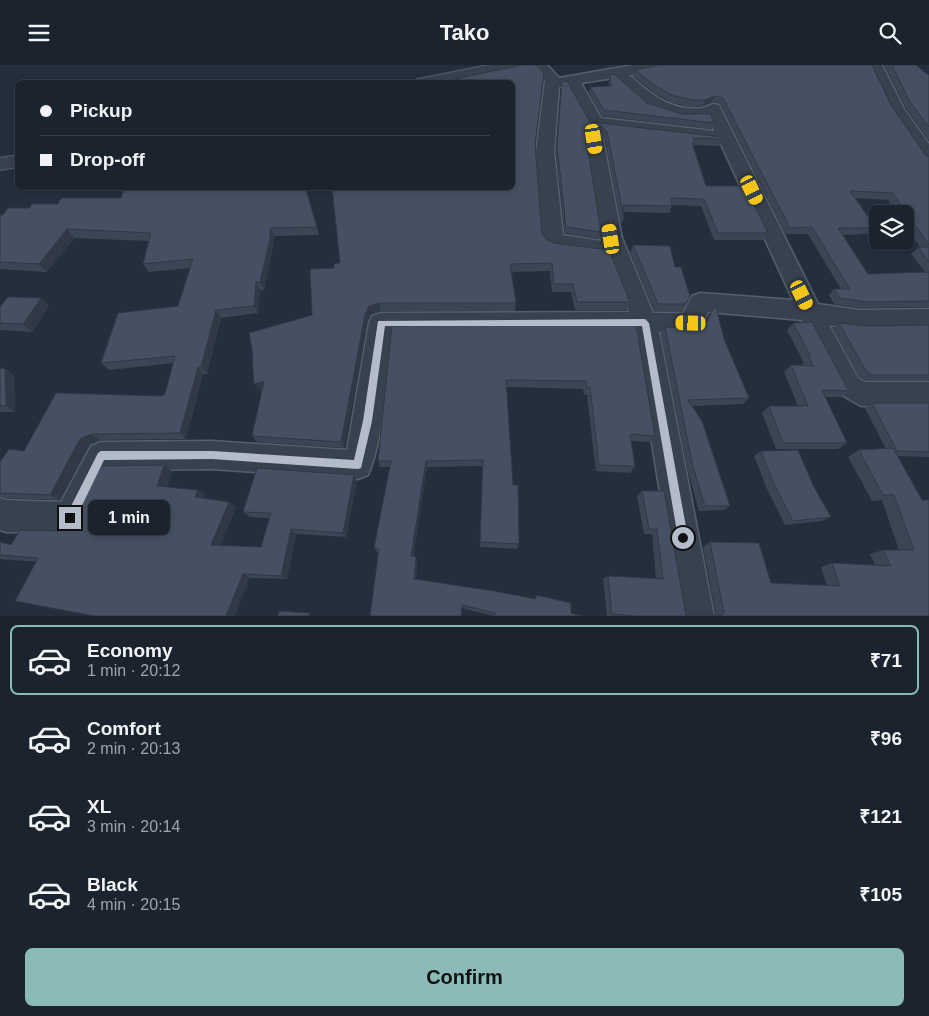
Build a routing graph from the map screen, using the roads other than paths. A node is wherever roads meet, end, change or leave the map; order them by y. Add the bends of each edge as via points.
1 (514, 65) edge
2 (538, 65) edge
3 (660, 65) edge
4 (874, 65) edge
5 (616, 72) junction
6 (438, 80) edge
7 (563, 81) junction
8 (727, 138) junction
9 (594, 139) dead end
10 (929, 157) edge
11 (15, 162) edge
12 (0, 164) edge
13 (617, 251) junction
14 (810, 312) junction
15 (929, 319) edge
16 (645, 323) junction
17 (929, 394) edge
18 (0, 514) edge
19 (697, 616) edge

1 - 6 street
2 - 7 street
3 - 5 street
4 - 10 street via 896,111
5 - 7 street
5 - 8 street via 652,103 680,113 714,111
7 - 8 street via 595,123
7 - 13 street via 552,84 545,152 553,241
8 - 14 street
9 - 13 street via 611,239
11 - 12 street
13 - 16 street
14 - 15 street via 860,320
14 - 16 street via 700,302 691,323
14 - 17 street via 849,386 861,394
16 - 18 street via 381,323 358,465 212,455 101,456 70,518
16 - 19 street

